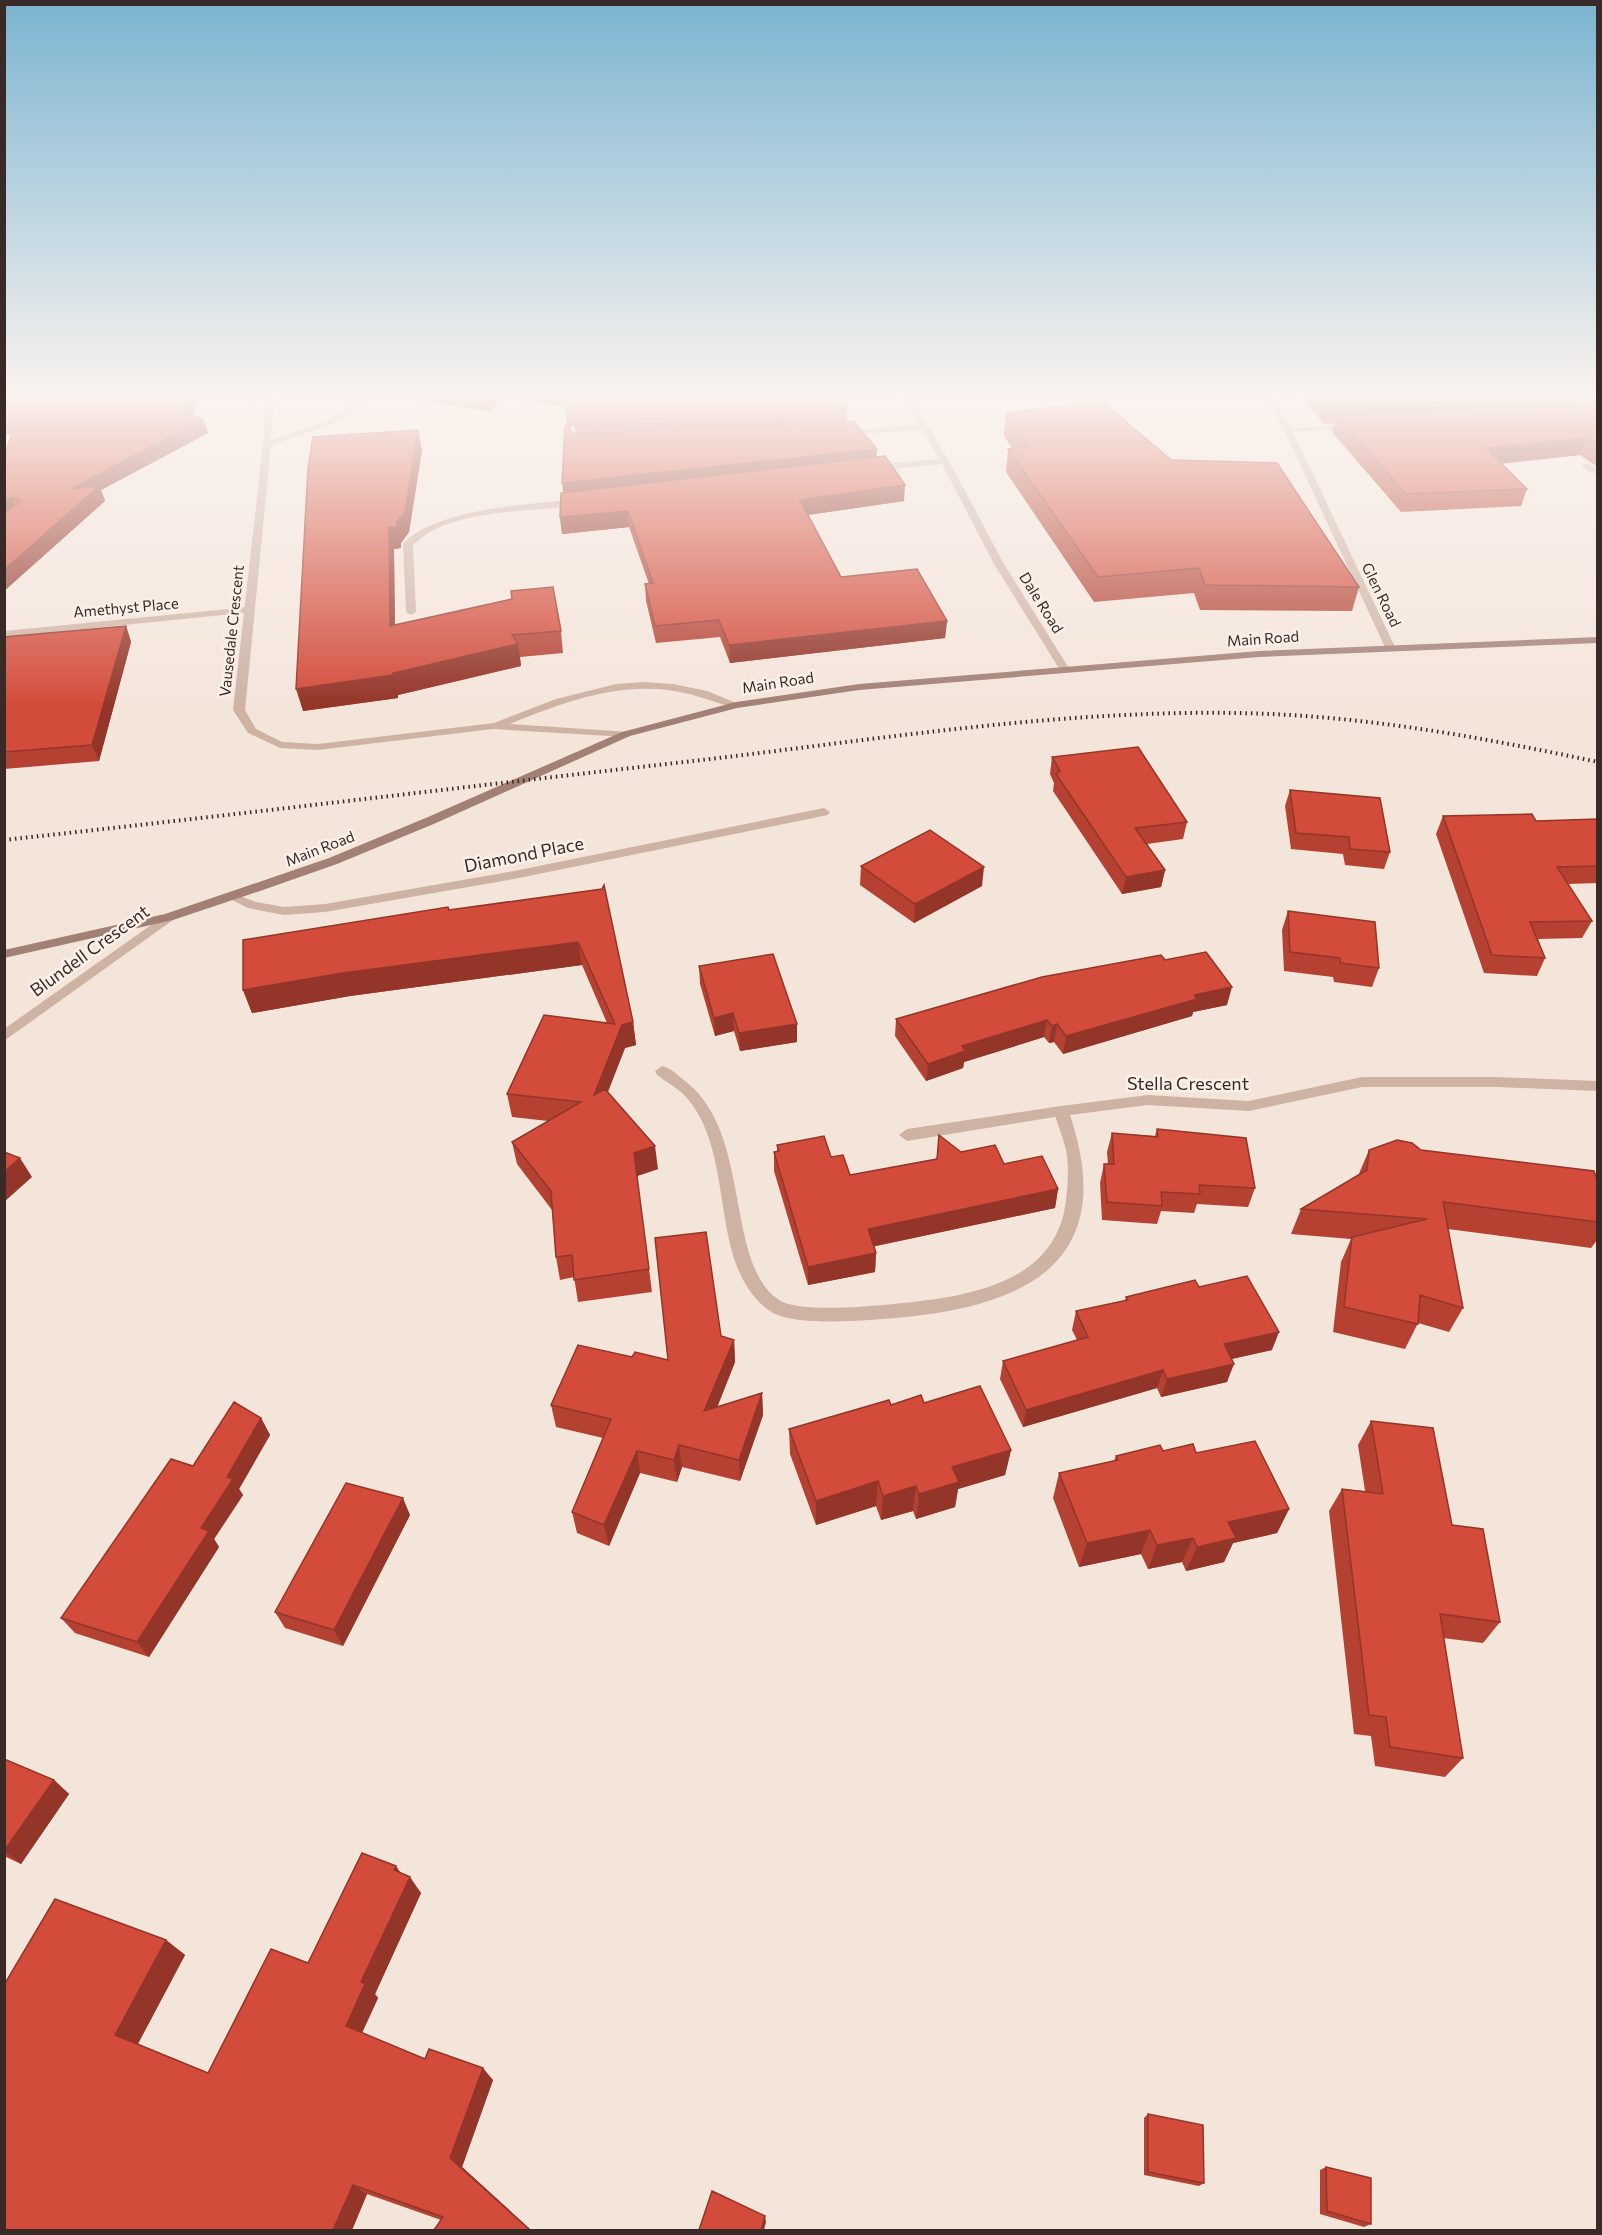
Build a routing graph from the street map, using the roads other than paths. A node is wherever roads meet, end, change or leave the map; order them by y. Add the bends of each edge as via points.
1 (261, 497) edge
2 (964, 497) edge
3 (1319, 497) edge
4 (586, 501) edge
5 (249, 610) junction
6 (411, 612) dead end
7 (4, 634) edge
8 (1598, 640) edge
9 (1390, 647) junction
10 (1065, 670) junction
11 (736, 705) junction
12 (493, 726) junction
13 (626, 734) junction
14 (824, 812) dead end
15 (230, 896) junction
16 (168, 917) junction
17 (4, 954) edge
18 (4, 1036) edge
19 (662, 1071) dead end
20 (1598, 1086) edge
21 (1061, 1111) junction
22 (907, 1135) dead end

1 - 5 street, Vausedale Crescent
2 - 10 street, Dale Road via 999,564
3 - 9 street, Glen Road
4 - 6 street via 465,518 421,530 408,544
5 - 7 street, Amethyst Place
5 - 12 street, Vausedale Crescent via 239,710 252,731 280,745 318,747
8 - 9 main road, Main Road
9 - 10 main road, Main Road
10 - 11 main road, Main Road via 859,687
11 - 12 street, Vausedale Crescent via 691,688 624,686 569,699
11 - 13 main road, Main Road
12 - 13 street, Vausedale Crescent
13 - 15 main road, Main Road via 355,852
14 - 15 street, Diamond Place via 525,873 325,908 284,911
15 - 16 main road, Main Road
16 - 17 main road, Main Road
16 - 18 street, Blundell Crescent
19 - 21 street via 675,1078 703,1108 722,1152 742,1260 751,1283 761,1298 776,1307 801,1312 900,1310 992,1293 1022,1281 1062,1244 1071,1222 1074,1155
20 - 21 street, Stella Crescent via 1362,1083 1249,1106 1149,1100
21 - 22 street, Stella Crescent

